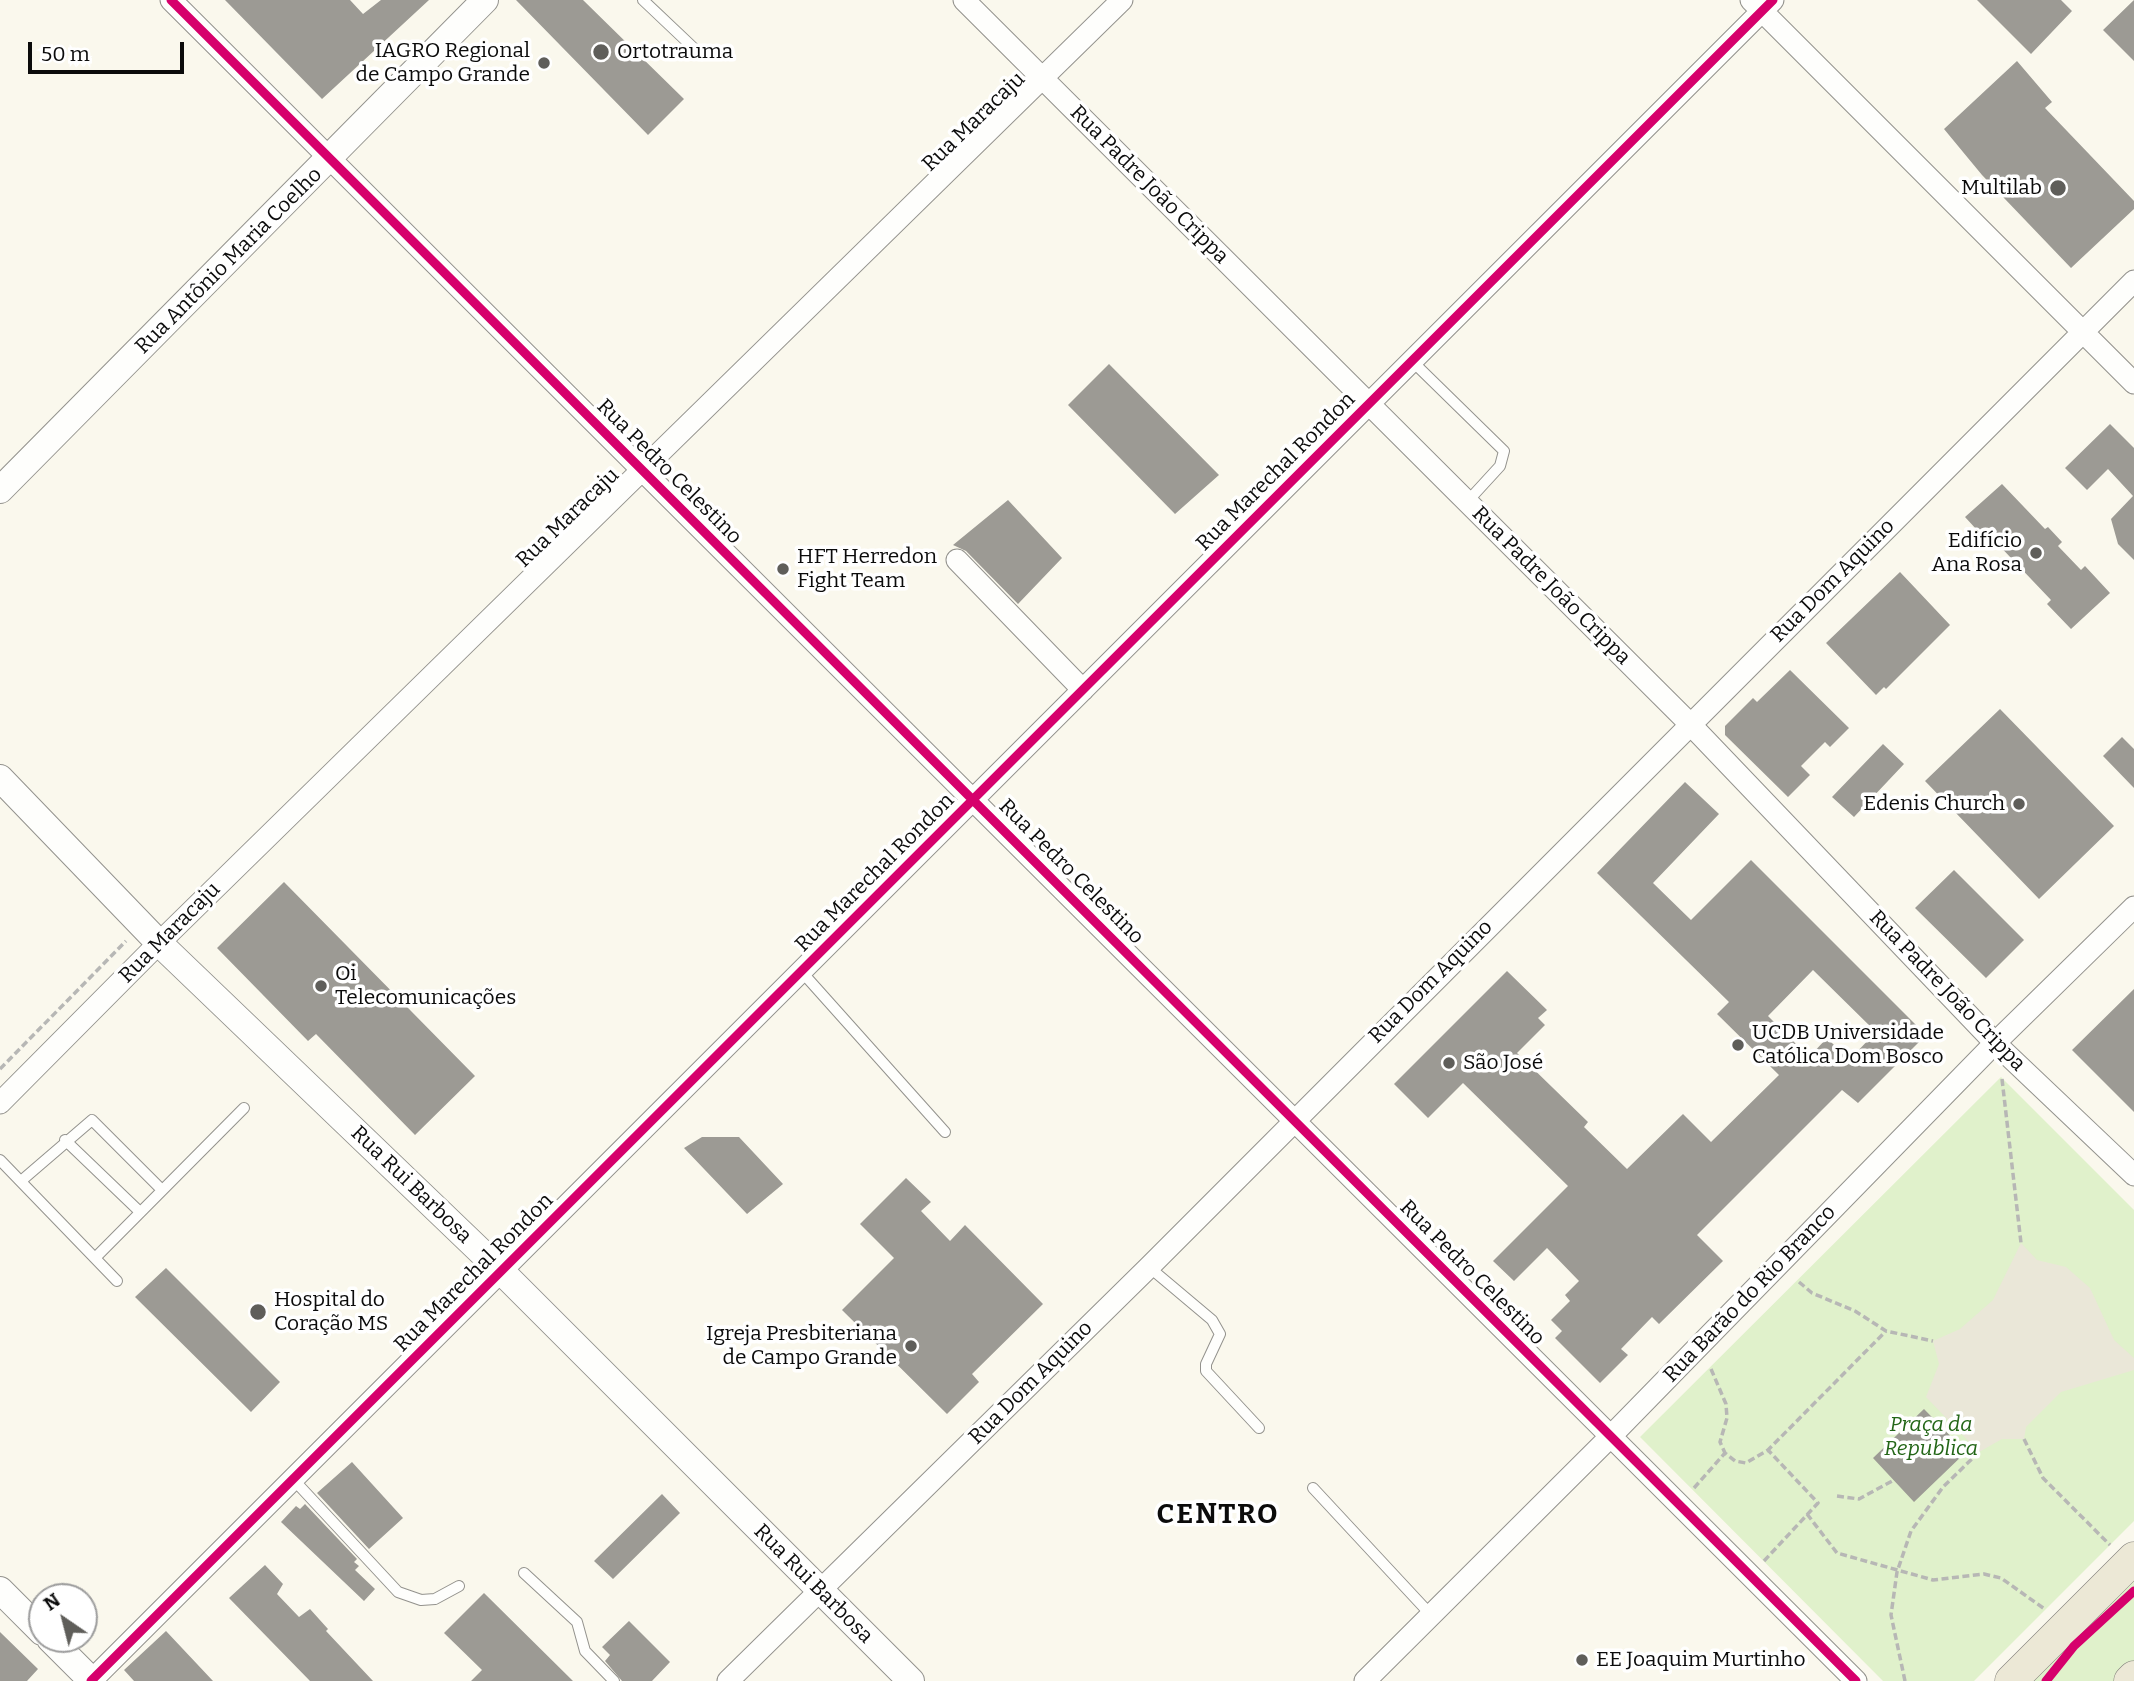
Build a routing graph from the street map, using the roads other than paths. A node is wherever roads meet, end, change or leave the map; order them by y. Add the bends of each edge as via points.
1 (171, 0) edge
2 (485, 0) edge
3 (643, 0) edge
4 (964, 0) edge
5 (1122, 0) edge
6 (1762, 4) edge
7 (701, 54) dead end
8 (1043, 79) junction
9 (331, 159) junction
10 (2134, 281) edge
11 (2083, 332) junction
12 (1412, 361) junction
13 (2134, 383) edge
14 (1369, 404) junction
15 (643, 470) junction
16 (0, 490) edge
17 (1467, 502) junction
18 (957, 560) dead end
19 (1083, 690) junction
20 (1690, 724) junction
21 (0, 778) edge
22 (973, 800) junction
23 (2134, 907) edge
24 (159, 943) junction
25 (801, 971) junction
26 (1995, 1044) junction
27 (0, 1103) edge
28 (244, 1108) dead end
29 (1293, 1119) junction
30 (945, 1132) dead end
31 (65, 1140) junction
32 (0, 1160) edge
33 (2134, 1175) edge
34 (21, 1181) junction
35 (162, 1191) junction
36 (140, 1212) junction
37 (94, 1258) junction
38 (1149, 1267) junction
39 (501, 1271) junction
40 (117, 1281) dead end
41 (1259, 1428) dead end
42 (1611, 1436) junction
43 (293, 1479) junction
44 (1313, 1489) dead end
45 (2122, 1551) edge
46 (524, 1573) dead end
47 (459, 1586) dead end
48 (0, 1590) edge
49 (820, 1591) junction
50 (1431, 1615) junction
51 (28, 1618) edge
52 (64, 1653) edge
53 (2134, 1677) edge
54 (92, 1681) edge
55 (614, 1681) edge
56 (728, 1681) edge
57 (911, 1681) edge
58 (1365, 1681) edge
59 (1856, 1681) edge
60 (2011, 1681) edge
61 (2130, 1681) edge

1 - 9 street, Rua Pedro Celestino
2 - 9 street, Rua Antônio Maria Coelho
3 - 7 lane
4 - 8 street, Rua Padre João Crippa
5 - 8 street, Rua Maracaju
6 - 11 street
6 - 12 street, Rua Marechal Rondon
8 - 14 street, Rua Padre João Crippa
8 - 15 street, Rua Maracaju
9 - 15 street, Rua Pedro Celestino
9 - 16 street, Rua Antônio Maria Coelho
10 - 11 street, Rua Dom Aquino
11 - 13 street
11 - 20 street, Rua Dom Aquino
12 - 14 street, Rua Marechal Rondon
12 - 17 lane via 1504,451 1500,466
14 - 17 street, Rua Padre João Crippa
14 - 19 street, Rua Marechal Rondon
15 - 22 street, Rua Pedro Celestino
15 - 24 street, Rua Maracaju
17 - 20 street, Rua Padre João Crippa
18 - 19 street
19 - 22 street, Rua Marechal Rondon
20 - 26 street, Rua Padre João Crippa
20 - 29 street, Rua Dom Aquino
21 - 24 street, Rua Rui Barbosa
22 - 25 street, Rua Marechal Rondon
22 - 29 street, Rua Pedro Celestino
23 - 26 street, Rua Barão do Rio Branco
24 - 27 street, Rua Maracaju
24 - 39 street, Rua Rui Barbosa
25 - 30 lane
25 - 39 street, Rua Marechal Rondon
26 - 33 street, Rua Padre João Crippa
26 - 42 street, Rua Barão do Rio Branco
28 - 35 lane
29 - 38 street, Rua Dom Aquino
29 - 42 street, Rua Pedro Celestino
31 - 34 lane
31 - 35 lane via 92,1120
31 - 36 lane
32 - 34 lane
34 - 37 lane
35 - 36 lane
36 - 37 lane
37 - 40 lane
38 - 41 lane via 1212,1320 1220,1334 1206,1371
38 - 49 street, Rua Dom Aquino
39 - 43 street, Rua Marechal Rondon
39 - 49 street, Rua Rui Barbosa
42 - 50 street, Rua Barão do Rio Branco
42 - 59 street, Rua Pedro Celestino
43 - 47 lane via 398,1592 421,1600
43 - 54 street, Rua Marechal Rondon
44 - 50 lane
45 - 60 main road
46 - 55 lane via 578,1622 585,1651
48 - 51 street
49 - 56 street, Rua Dom Aquino
49 - 57 street, Rua Rui Barbosa
50 - 58 street, Rua Barão do Rio Branco
52 - 54 street
53 - 61 main road

